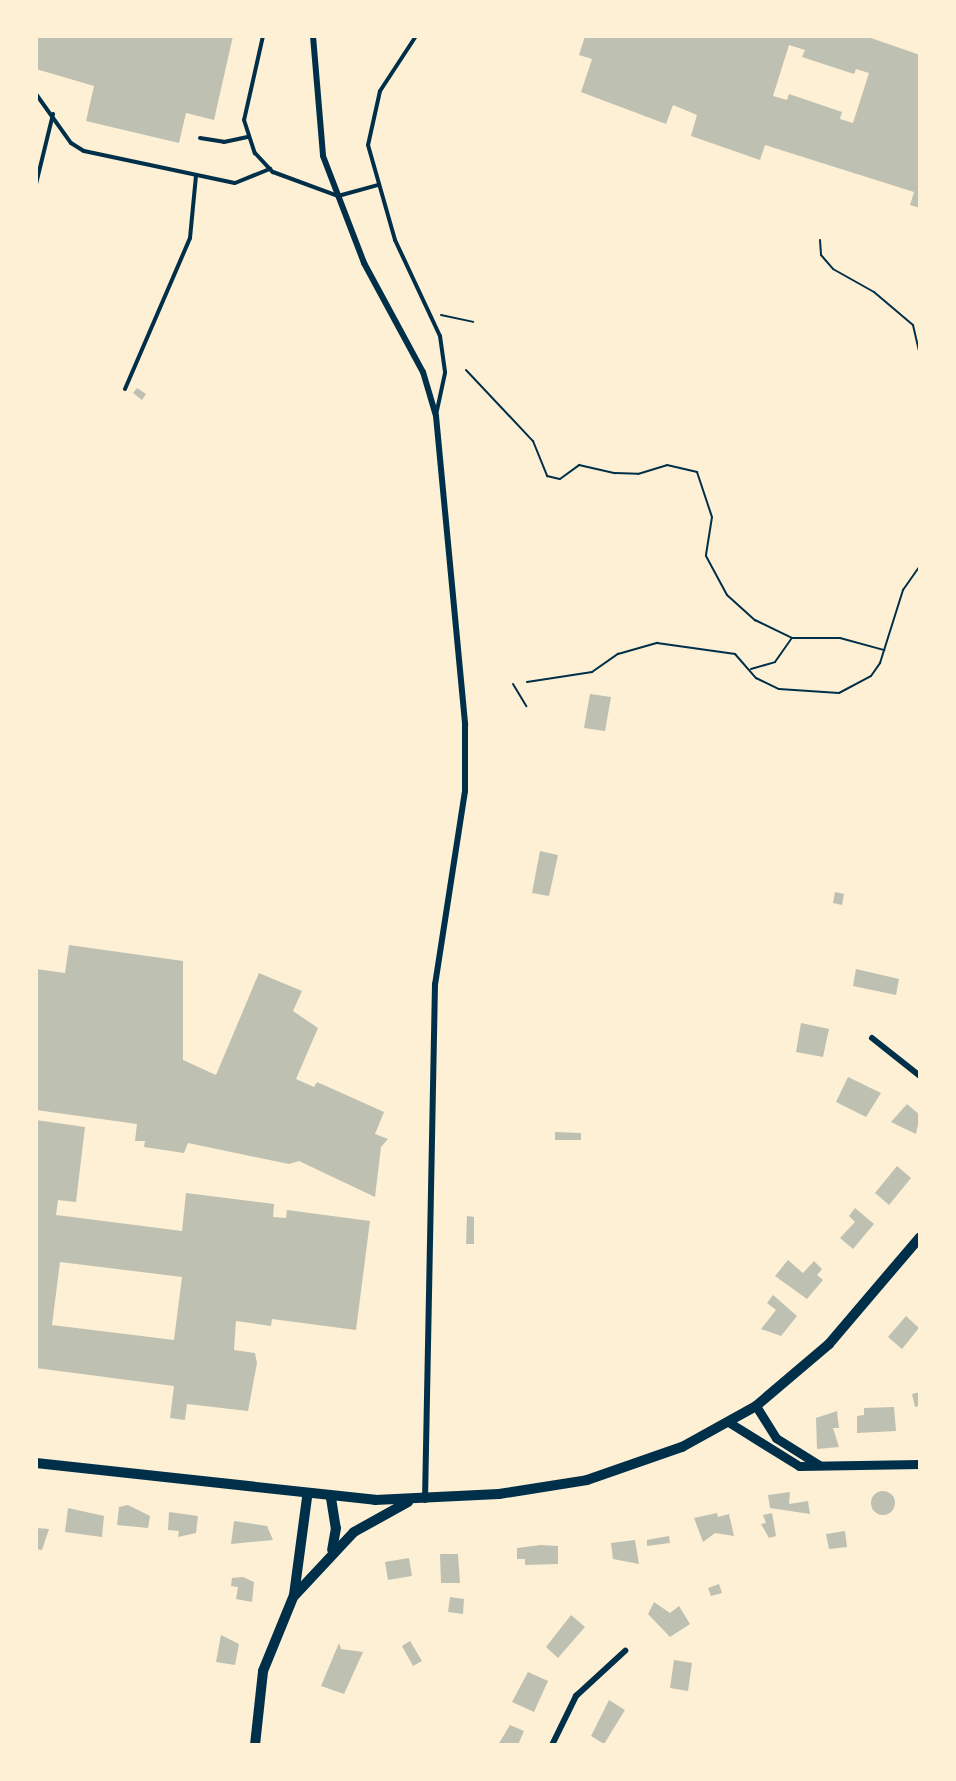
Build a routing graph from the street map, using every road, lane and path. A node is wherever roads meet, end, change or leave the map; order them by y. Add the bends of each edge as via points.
1 (263, 36) edge
2 (313, 36) edge
3 (416, 36) edge
4 (36, 94) edge
5 (54, 113) junction
6 (246, 137) junction
7 (201, 138) dead end
8 (270, 170) junction
9 (196, 176) junction
10 (36, 184) edge
11 (378, 186) junction
12 (338, 196) junction
13 (820, 240) dead end
14 (430, 315) junction
15 (473, 322) dead end
16 (920, 355) edge
17 (466, 370) dead end
18 (125, 389) dead end
19 (436, 416) junction
20 (920, 566) edge
21 (792, 638) junction
22 (884, 650) junction
23 (751, 669) junction
24 (527, 682) dead end
25 (513, 684) dead end
26 (526, 706) dead end
27 (872, 1038) dead end
28 (920, 1076) edge
29 (920, 1237) edge
30 (756, 1406) junction
31 (730, 1423) junction
32 (36, 1463) edge
33 (920, 1464) edge
34 (824, 1467) junction
35 (307, 1497) junction
36 (331, 1498) junction
37 (412, 1500) junction
38 (425, 1500) junction
39 (330, 1552) junction
40 (294, 1595) junction
41 (625, 1651) dead end
42 (255, 1745) edge
43 (552, 1745) edge

1 - 6 lane via 245,112
2 - 12 street via 317,127
3 - 11 lane via 380,91 368,145
4 - 5 lane
5 - 9 lane via 76,148
5 - 10 lane
6 - 7 lane via 224,142
6 - 8 lane
8 - 9 lane via 241,183
8 - 12 lane
9 - 18 lane via 190,238
11 - 12 lane
11 - 14 lane via 395,240
12 - 19 street via 364,263 423,372
13 - 16 path via 821,255 833,269 874,292 913,325
14 - 15 path
14 - 19 lane via 440,336 445,373
17 - 21 path via 533,441 547,476 560,479 579,465 615,473 638,474 667,465 697,472 712,517 705,551 722,588 755,620
19 - 38 street via 467,763 435,984
20 - 22 path via 903,590
21 - 22 path via 840,638
21 - 23 path via 776,662
22 - 23 path via 870,676 839,693 779,689 756,678
23 - 24 path via 735,654 657,643 618,654 592,672
25 - 26 path
27 - 28 street
29 - 30 main road via 829,1344
30 - 31 main road
30 - 34 street via 786,1447
31 - 34 street via 789,1463
31 - 38 main road via 651,1460 587,1480
32 - 35 main road
33 - 34 street
35 - 36 main road
35 - 40 main road
36 - 37 main road
36 - 39 main road via 336,1532
37 - 38 main road
37 - 39 main road via 374,1518
39 - 40 main road
40 - 42 main road via 263,1671
41 - 43 street via 576,1695

